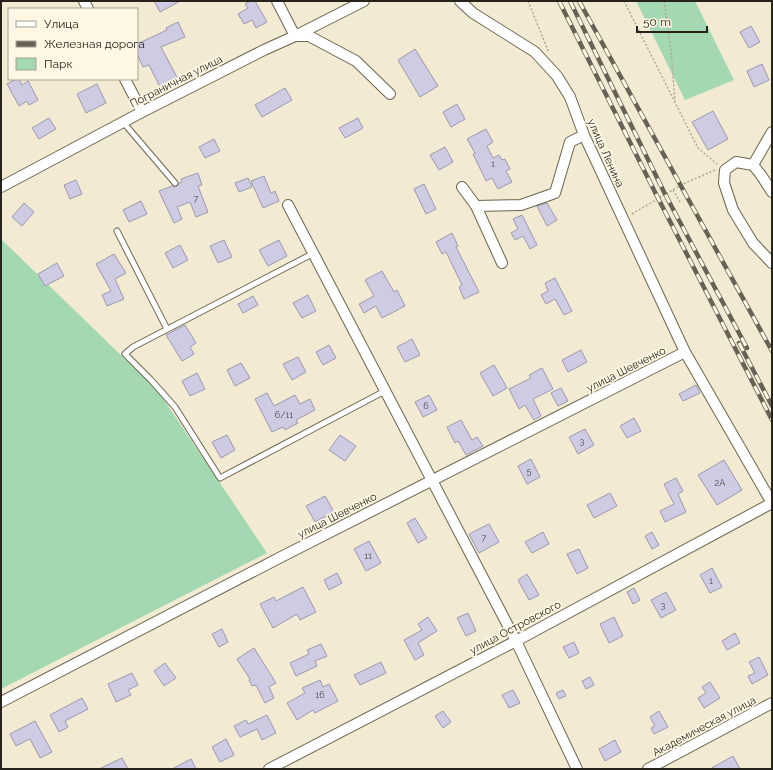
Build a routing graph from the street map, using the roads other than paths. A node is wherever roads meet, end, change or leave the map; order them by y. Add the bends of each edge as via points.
1 (277, 1) edge
2 (364, 1) edge
3 (460, 1) edge
4 (295, 36) junction
5 (126, 80) edge
6 (390, 94) dead end
7 (142, 112) junction
8 (123, 122) junction
9 (772, 132) edge
10 (584, 135) junction
11 (753, 166) junction
12 (174, 183) dead end
13 (1, 187) edge
14 (462, 187) dead end
15 (772, 192) edge
16 (288, 205) dead end
17 (476, 206) junction
18 (117, 231) dead end
19 (314, 253) junction
20 (772, 262) edge
21 (502, 263) dead end
22 (167, 329) junction
23 (685, 352) junction
24 (383, 392) dead end
25 (432, 481) junction
26 (772, 503) edge
27 (516, 641) junction
28 (1, 702) edge
29 (772, 704) edge
30 (269, 769) edge
31 (577, 769) edge
32 (648, 769) edge

1 - 4 street
2 - 4 street, Пограничная улица
3 - 10 street, улица Ленина via 473,13 535,52 557,76 570,97
4 - 6 street via 309,36 356,61
4 - 7 street, Пограничная улица
5 - 7 street
7 - 8 street, Пограничная улица
8 - 12 lane
8 - 13 street, Пограничная улица
9 - 11 street
10 - 17 street via 570,142 556,193 520,206
10 - 23 street, улица Ленина
11 - 15 street
11 - 20 street via 736,162 725,170 724,183 733,210 753,243
14 - 17 street
16 - 19 street
17 - 21 street
18 - 22 lane
19 - 22 lane
19 - 25 street
22 - 24 lane via 125,354 175,407 220,478
23 - 25 street, улица Шевченко
23 - 26 street, улица Ленина
25 - 27 street
25 - 28 street, улица Шевченко
26 - 27 street, улица Островского
27 - 30 street, улица Островского
27 - 31 street
29 - 32 street, Академическая улица

